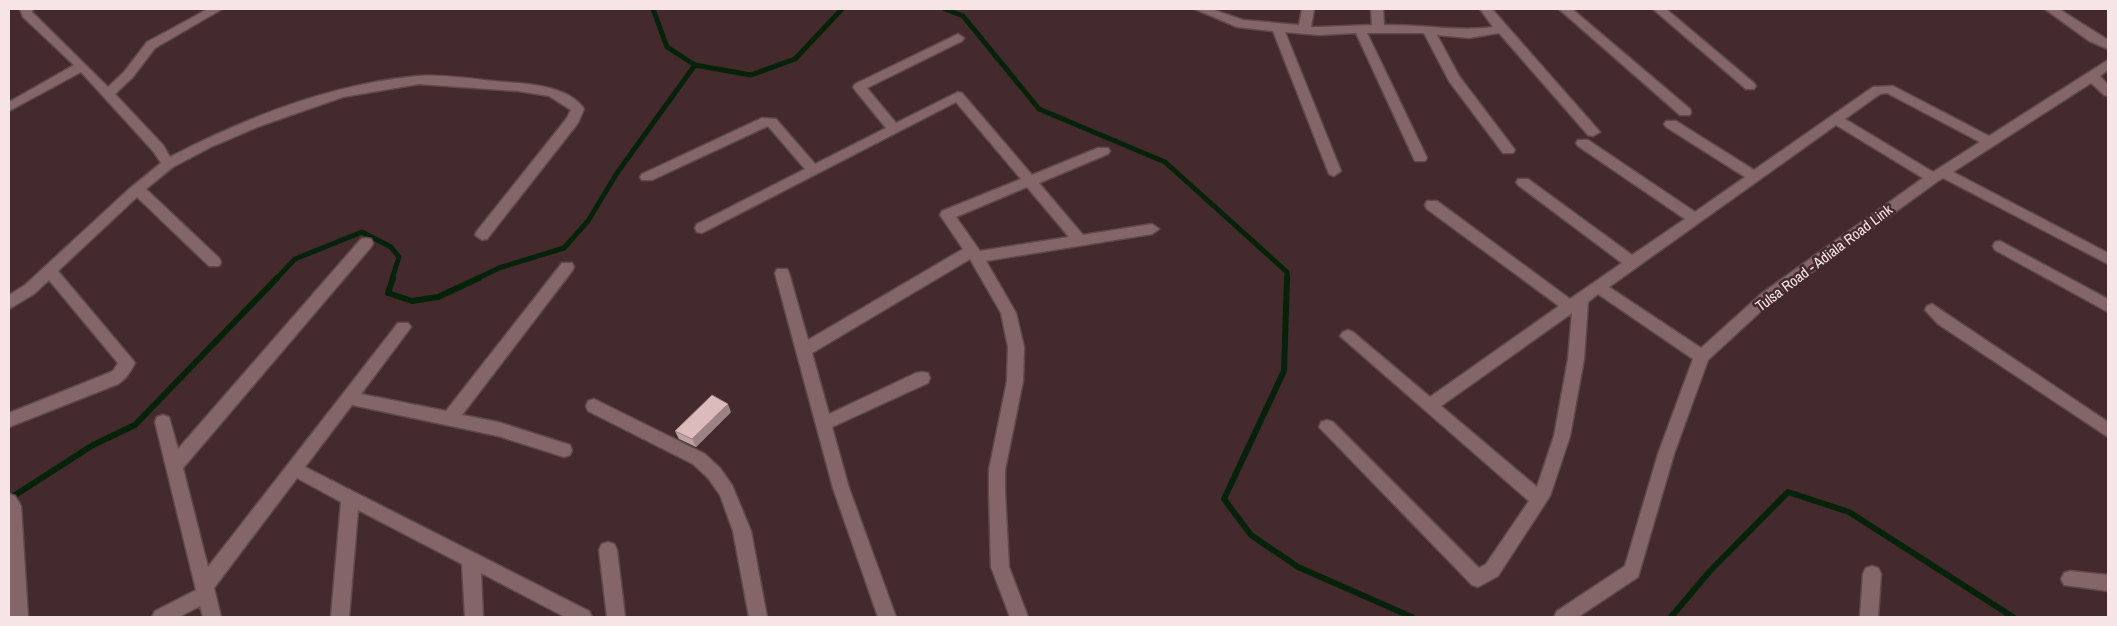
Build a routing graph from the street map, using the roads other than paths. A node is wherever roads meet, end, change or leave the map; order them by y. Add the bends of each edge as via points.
1 (27, 9) edge
2 (216, 9) edge
3 (1200, 9) edge
4 (1308, 9) edge
5 (1377, 9) edge
6 (1486, 9) edge
7 (1565, 9) edge
8 (1659, 9) edge
9 (2051, 9) edge
10 (1215, 11) edge
11 (1278, 28) junction
12 (1378, 29) junction
13 (1428, 29) junction
14 (1502, 29) junction
15 (1304, 30) junction
16 (1360, 30) junction
17 (958, 38) dead end
18 (2108, 45) edge
19 (2108, 64) edge
20 (82, 66) junction
21 (2092, 76) junction
22 (1750, 86) dead end
23 (2108, 92) edge
24 (108, 94) junction
25 (9, 107) edge
26 (1685, 112) dead end
27 (1835, 120) junction
28 (1671, 124) dead end
29 (894, 129) junction
30 (1593, 132) dead end
31 (1990, 142) junction
32 (1583, 143) dead end
33 (1508, 150) dead end
34 (1103, 151) dead end
35 (1420, 158) dead end
36 (168, 164) junction
37 (813, 170) junction
38 (1334, 171) dead end
39 (1938, 175) junction
40 (1754, 176) junction
41 (647, 177) dead end
42 (1030, 181) junction
43 (1523, 182) dead end
44 (134, 192) junction
45 (1432, 204) dead end
46 (1694, 218) junction
47 (702, 228) dead end
48 (1152, 230) dead end
49 (482, 236) dead end
50 (1080, 241) junction
51 (366, 243) dead end
52 (2000, 246) dead end
53 (974, 254) junction
54 (2108, 259) edge
55 (214, 262) dead end
56 (1631, 262) junction
57 (567, 267) dead end
58 (49, 270) junction
59 (782, 273) dead end
60 (1597, 286) junction
61 (1575, 302) junction
62 (9, 303) edge
63 (2108, 306) edge
64 (1932, 310) dead end
65 (403, 327) dead end
66 (1348, 336) dead end
67 (804, 350) junction
68 (1702, 357) junction
69 (922, 378) dead end
70 (349, 398) junction
71 (594, 406) dead end
72 (1429, 406) junction
73 (451, 418) junction
74 (9, 420) edge
75 (163, 422) dead end
76 (824, 423) junction
77 (1326, 427) dead end
78 (2108, 430) edge
79 (564, 450) dead end
80 (174, 466) junction
81 (294, 470) junction
82 (350, 498) junction
83 (1540, 500) junction
84 (10, 504) edge
85 (608, 550) dead end
86 (471, 561) junction
87 (1872, 574) dead end
88 (2070, 579) dead end
89 (2108, 583) edge
90 (205, 590) junction
91 (19, 617) edge
92 (161, 617) edge
93 (212, 617) edge
94 (340, 617) edge
95 (474, 617) edge
96 (583, 617) edge
97 (616, 617) edge
98 (758, 617) edge
99 (887, 617) edge
100 (1019, 617) edge
101 (1564, 617) edge
102 (1869, 617) edge

1 - 20 street via 27,14
2 - 24 street via 151,45 128,75
3 - 10 street
4 - 15 street
5 - 12 street
6 - 14 street
7 - 26 street
8 - 22 street
9 - 18 street
10 - 11 street via 1241,24
11 - 15 street
11 - 38 street
12 - 13 street
12 - 16 street
13 - 14 street via 1469,34
13 - 33 street via 1452,79
14 - 30 street
15 - 16 street
16 - 35 street
17 - 29 street via 859,87
19 - 21 street, Tulsa Road - Adiala Road Link
20 - 24 street
20 - 25 street
21 - 23 street
21 - 31 street, Tulsa Road - Adiala Road Link
24 - 36 street via 158,148
27 - 31 street via 1877,90 1889,89
27 - 39 street
27 - 40 street
28 - 40 street
29 - 37 street
29 - 42 street via 958,96
31 - 39 street, Tulsa Road - Adiala Road Link
32 - 46 street
34 - 42 street
36 - 44 street
36 - 49 street via 256,123 341,93 419,80 552,92 578,109 574,120
37 - 41 street via 771,122 762,122
37 - 47 street
39 - 54 street
39 - 68 street, Tulsa Road - Adiala Road Link via 1766,298
40 - 46 street
42 - 50 street
42 - 53 street via 947,215
43 - 56 street
44 - 55 street via 142,193
44 - 58 street
45 - 61 street
46 - 56 street
48 - 50 street
50 - 53 street
51 - 80 street
52 - 63 street
53 - 67 street
53 - 100 street via 1008,313 1016,347 1015,381 997,470 997,493 1000,567
56 - 60 street
57 - 73 street
58 - 62 street via 29,290
58 - 74 street via 127,363 120,375 112,379
59 - 67 street
60 - 61 street
60 - 68 street
61 - 72 street
61 - 83 street via 1576,359 1562,436
64 - 78 street
65 - 70 street
66 - 72 street
67 - 76 street
68 - 101 street, Tulsa Road - Adiala Road Link via 1666,454 1632,572
69 - 76 street
70 - 73 street
70 - 81 street
71 - 98 street via 711,467 736,506
72 - 83 street
73 - 79 street
75 - 80 street
76 - 99 street via 841,488
77 - 83 street via 1478,579 1492,570
80 - 90 street
81 - 82 street
81 - 90 street
82 - 86 street
82 - 94 street
84 - 91 street
85 - 97 street
86 - 95 street
86 - 96 street
87 - 102 street
88 - 89 street
90 - 92 street
90 - 93 street

